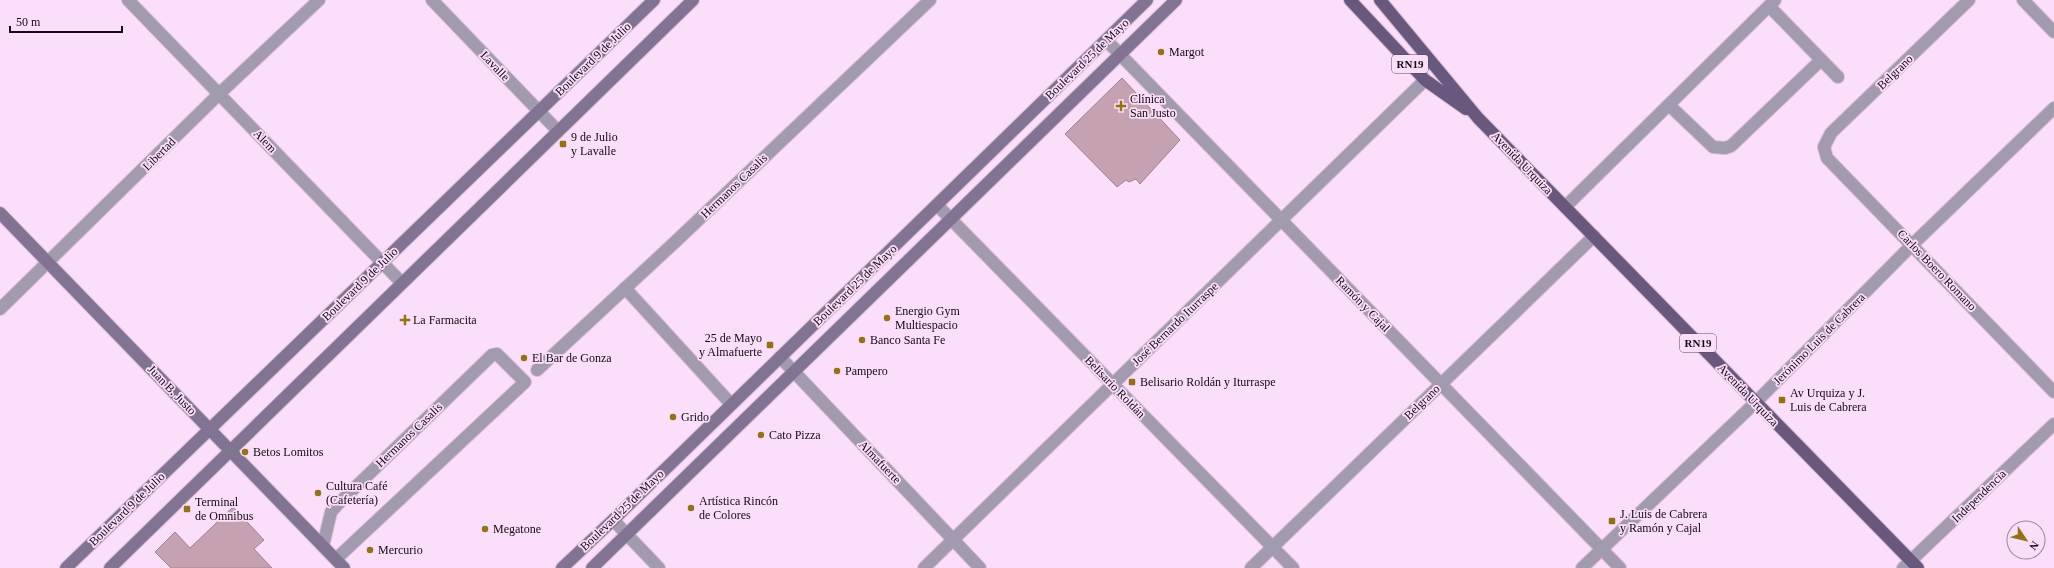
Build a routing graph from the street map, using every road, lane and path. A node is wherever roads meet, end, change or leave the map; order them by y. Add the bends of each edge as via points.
1 (128, 0) edge
2 (319, 0) edge
3 (432, 0) edge
4 (654, 0) edge
5 (693, 0) edge
6 (930, 0) edge
7 (1147, 0) edge
8 (1176, 0) edge
9 (1350, 0) edge
10 (1380, 0) edge
11 (1969, 0) edge
12 (2023, 0) edge
13 (1772, 3) edge
14 (2054, 32) edge
15 (1106, 40) junction
16 (1120, 54) junction
17 (1821, 60) junction
18 (1838, 77) dead end
19 (1425, 80) junction
20 (219, 94) junction
21 (1669, 105) junction
22 (2054, 108) edge
23 (539, 111) junction
24 (1478, 118) junction
25 (558, 131) junction
26 (1824, 147) joint
27 (937, 205) junction
28 (1565, 207) junction
29 (0, 213) edge
30 (950, 219) junction
31 (1282, 220) junction
32 (1594, 236) junction
33 (1913, 244) junction
34 (383, 262) junction
35 (48, 263) junction
36 (402, 283) junction
37 (626, 288) junction
38 (0, 309) edge
39 (780, 357) junction
40 (536, 370) dead end
41 (794, 372) junction
42 (1113, 384) junction
43 (1441, 384) junction
44 (2054, 392) edge
45 (1755, 402) junction
46 (730, 404) junction
47 (2054, 424) edge
48 (209, 428) junction
49 (232, 451) junction
50 (613, 520) junction
51 (626, 535) junction
52 (953, 539) junction
53 (323, 546) junction
54 (1272, 547) junction
55 (1602, 549) junction
56 (340, 564) edge
57 (1911, 566) edge
58 (66, 568) edge
59 (110, 568) edge
60 (562, 568) edge
61 (592, 568) edge
62 (659, 568) edge
63 (924, 568) edge
64 (980, 568) edge
65 (1251, 568) edge
66 (1293, 568) edge
67 (1582, 568) edge
68 (1620, 568) edge

1 - 20 street, Alem
2 - 20 street, Libertad
3 - 23 street, Lavalle
4 - 23 main road, Boulevard 9 de Julio
5 - 25 main road
6 - 37 street, Hermanos Casalis
7 - 15 main road, Boulevard 25 de Mayo
8 - 16 main road, Boulevard 25 de Mayo
9 - 19 main road, Avenida Urquiza / RN19
10 - 24 main road, Avenida Urquiza / RN19
11 - 26 street, Belgrano via 1831,133
12 - 14 street
13 - 17 street
13 - 21 street
15 - 16 street, Ramón y Cajal
15 - 27 main road, Boulevard 25 de Mayo
16 - 30 main road, Boulevard 25 de Mayo
16 - 31 street, Ramón y Cajal
17 - 18 street
17 - 21 street via 1731,146 1725,148 1713,147
19 - 24 main road, Avenida Urquiza / RN19
19 - 31 street, José Bernardo Iturraspe
20 - 34 street, Alem
20 - 35 street, Libertad
21 - 28 street
22 - 33 street, Jerónimo Luis de Cabrera
23 - 25 street, Lavalle
23 - 34 main road, Boulevard 9 de Julio
24 - 28 main road, Avenida Urquiza / RN19
25 - 36 main road
26 - 33 street, Carlos Boero Romano via 1827,158
27 - 30 street, Belisario Roldán
27 - 39 main road, Boulevard 25 de Mayo
28 - 32 main road, Avenida Urquiza / RN19
29 - 35 main road, Juan B. Justo
30 - 41 main road, Boulevard 25 de Mayo
30 - 42 street, Belisario Roldán
31 - 42 street, José Bernardo Iturraspe
31 - 43 street, Ramón y Cajal
32 - 43 street, Belgrano
32 - 45 main road, Avenida Urquiza / RN19
33 - 44 street, Carlos Boero Romano
33 - 45 street, Jerónimo Luis de Cabrera
34 - 36 street, Alem
34 - 48 main road, Boulevard 9 de Julio
35 - 38 street, Libertad
35 - 48 main road, Juan B. Justo
36 - 49 main road
37 - 40 street, Hermanos Casalis
37 - 46 street
39 - 41 street, Almafuerte
39 - 46 main road, Boulevard 25 de Mayo
41 - 51 main road, Boulevard 25 de Mayo
41 - 52 street, Almafuerte
42 - 52 street, José Bernardo Iturraspe
42 - 54 street, Belisario Roldán
43 - 54 street, Belgrano
43 - 55 street, Ramón y Cajal
45 - 55 street, Jerónimo Luis de Cabrera
45 - 57 main road, Avenida Urquiza / RN19
46 - 50 main road, Boulevard 25 de Mayo
47 - 57 street, Independencia
48 - 49 main road, Juan B. Justo
48 - 58 main road, Boulevard 9 de Julio
49 - 53 main road, Juan B. Justo
49 - 59 main road
50 - 51 street
50 - 60 main road, Boulevard 25 de Mayo
51 - 61 main road, Boulevard 25 de Mayo
51 - 62 street
52 - 63 street, José Bernardo Iturraspe
52 - 64 street, Almafuerte
53 - 56 main road, Juan B. Justo
53 - 56 street, Hermanos Casalis via 331,512 338,504 492,355 497,354 525,382
54 - 65 street, Belgrano
54 - 66 street, Belisario Roldán
55 - 67 street, Jerónimo Luis de Cabrera
55 - 68 street, Ramón y Cajal

